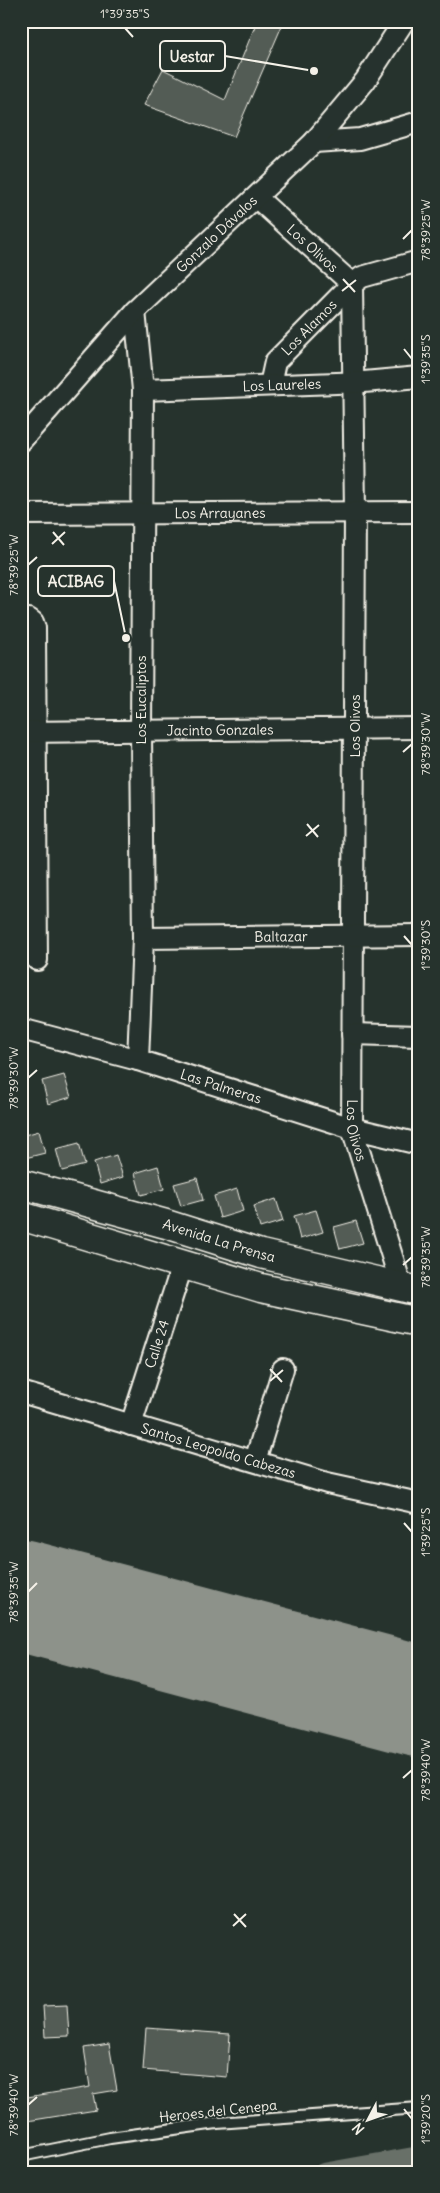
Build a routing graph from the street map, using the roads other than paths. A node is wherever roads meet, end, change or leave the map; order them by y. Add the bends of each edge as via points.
1 (404, 21) edge
2 (419, 122) edge
3 (314, 142) junction
4 (257, 198) junction
5 (419, 261) edge
6 (352, 284) junction
7 (135, 311) junction
8 (419, 377) edge
9 (352, 381) junction
10 (270, 385) junction
11 (143, 390) junction
12 (21, 440) edge
13 (355, 512) junction
14 (419, 512) edge
15 (21, 514) edge
16 (142, 514) junction
17 (21, 620) edge
18 (419, 728) edge
19 (355, 729) junction
20 (28, 732) edge
21 (141, 732) junction
22 (352, 935) junction
23 (419, 935) edge
24 (143, 938) junction
25 (37, 960) dead end
26 (21, 1029) edge
27 (352, 1034) junction
28 (419, 1036) edge
29 (138, 1060) junction
30 (352, 1128) junction
31 (419, 1144) edge
32 (21, 1184) edge
33 (21, 1216) edge
34 (183, 1263) junction
35 (410, 1290) edge
36 (419, 1322) edge
37 (283, 1369) dead end
38 (21, 1392) edge
39 (131, 1426) junction
40 (255, 1461) junction
41 (419, 1502) edge
42 (419, 2108) edge
43 (21, 2156) edge

1 - 3 street, Gonzalo Dávalos via 365,81
2 - 3 street via 360,139
3 - 4 street, Gonzalo Dávalos
4 - 6 street, Los Olivos
4 - 7 street, Gonzalo Dávalos
5 - 6 street, Los Alamos via 362,277
6 - 9 street, Los Olivos
6 - 10 street, Los Alamos via 275,362
7 - 11 street, Los Eucaliptos
7 - 12 street, Gonzalo Dávalos
8 - 9 street, Los Laureles
9 - 10 street, Los Laureles
9 - 13 street, Los Olivos
10 - 11 street, Los Laureles
11 - 16 street, Los Eucaliptos
13 - 14 street, Los Arrayanes
13 - 16 street, Los Arrayanes
13 - 19 street, Los Olivos
15 - 16 street, Los Arrayanes
16 - 21 street, Los Eucaliptos
17 - 20 street via 29,619 35,628
18 - 19 street, Jacinto Gonzales
19 - 21 street, Jacinto Gonzales
19 - 22 street, Los Olivos
20 - 21 street, Jacinto Gonzales
20 - 25 street
21 - 24 street, Los Eucaliptos
22 - 23 street, Baltazar
22 - 24 street, Baltazar
22 - 27 street, Los Olivos
24 - 29 street, Los Eucaliptos
26 - 29 street, Las Palmeras
27 - 28 street
27 - 30 street, Los Olivos
29 - 30 street, Las Palmeras
30 - 31 street, Las Palmeras
30 - 35 street, Los Olivos
32 - 35 main road, Avenida La Prensa via 261,1254
33 - 34 main road
34 - 36 main road via 262,1288
34 - 39 street, Calle 24
37 - 40 street
38 - 39 street, Santos Leopoldo Cabezas
39 - 40 street, Santos Leopoldo Cabezas
40 - 41 street, Santos Leopoldo Cabezas via 327,1483
42 - 43 lane, Heroes del Cenepa via 217,2122 110,2138

